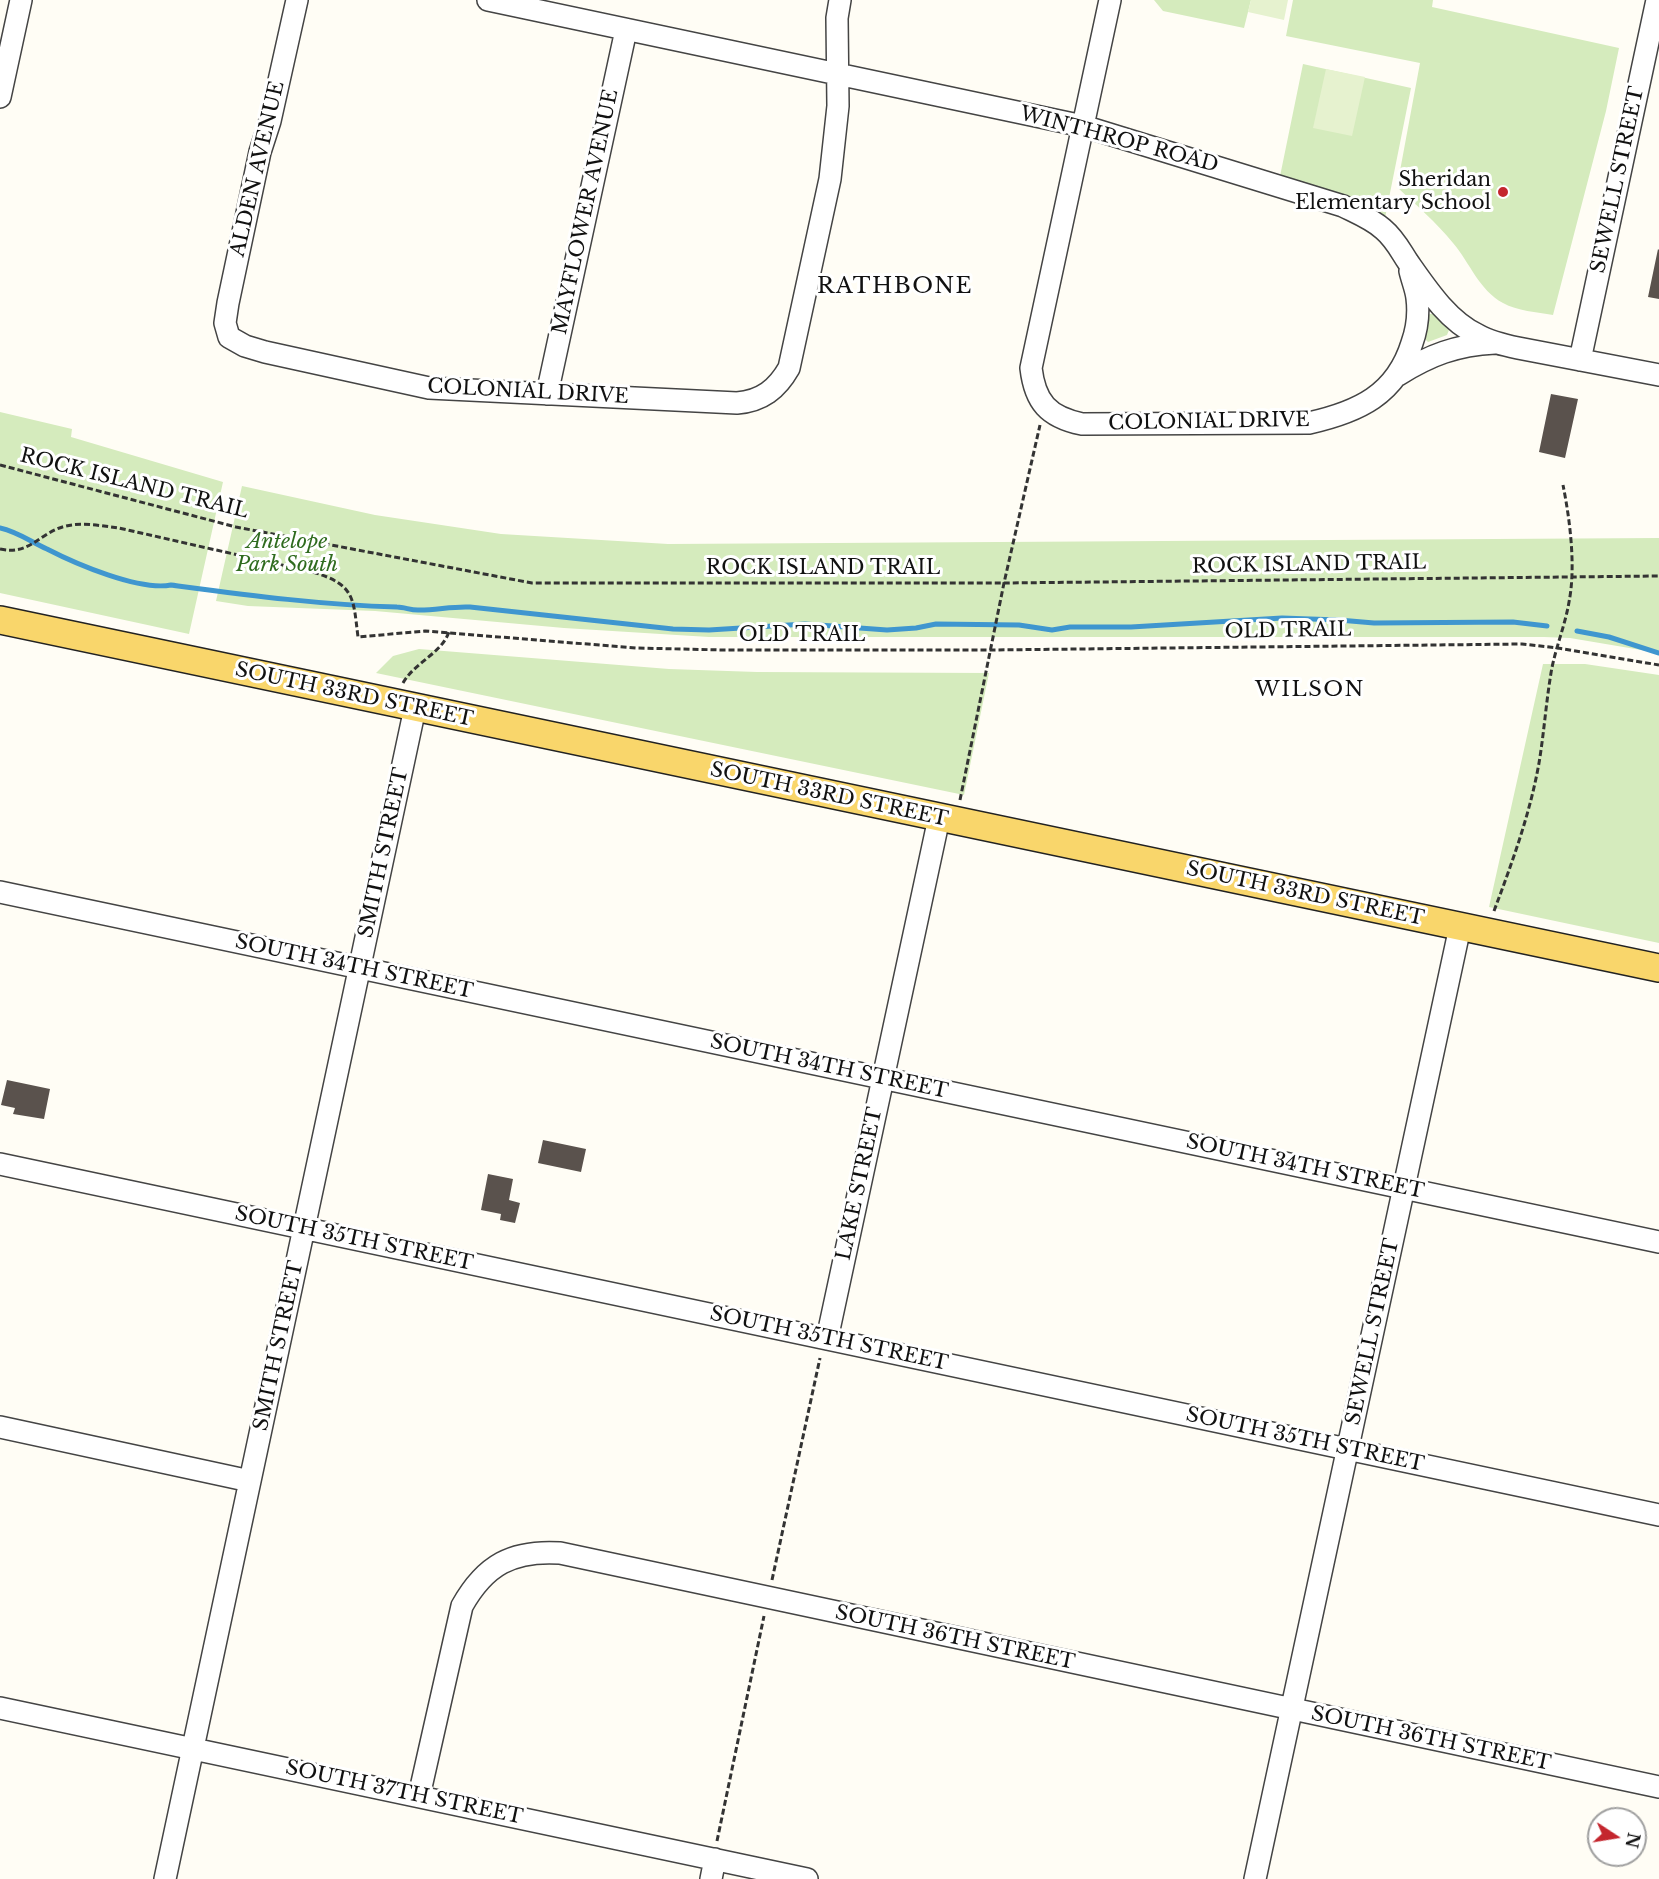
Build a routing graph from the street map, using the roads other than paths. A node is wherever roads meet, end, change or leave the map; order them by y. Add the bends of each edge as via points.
1 (21, 0) edge
2 (297, 0) edge
3 (488, 0) edge
4 (840, 0) edge
5 (1110, 0) edge
6 (1657, 0) edge
7 (626, 30) junction
8 (838, 75) junction
9 (0, 97) edge
10 (1083, 126) junction
11 (1406, 259) junction
12 (229, 338) joint
13 (1496, 343) junction
14 (1580, 360) junction
15 (1659, 375) edge
16 (1397, 376) junction
17 (547, 394) junction
18 (0, 620) edge
19 (406, 706) junction
20 (947, 819) junction
21 (0, 892) edge
22 (1467, 928) junction
23 (360, 968) junction
24 (1659, 968) edge
25 (883, 1078) junction
26 (0, 1164) edge
27 (1404, 1188) junction
28 (304, 1228) junction
29 (1659, 1242) edge
30 (827, 1339) junction
31 (0, 1427) edge
32 (1347, 1449) junction
33 (250, 1481) junction
34 (1659, 1515) edge
35 (0, 1708) edge
36 (1292, 1710) junction
37 (193, 1749) junction
38 (1659, 1787) edge
39 (419, 1796) junction
40 (713, 1869) edge
41 (165, 1879) edge
42 (807, 1879) edge
43 (1255, 1879) edge

1 - 9 street
2 - 12 street, ALDEN AVENUE via 228,303 225,323
3 - 7 street, WINTHROP ROAD
4 - 8 street
5 - 10 street
6 - 14 street, SEWELL STREET
7 - 8 street, WINTHROP ROAD
7 - 17 street, MAYFLOWER AVENUE
8 - 10 street, WINTHROP ROAD
8 - 17 street, COLONIAL DRIVE via 830,179 789,368 775,388 760,398 737,403
10 - 11 street, WINTHROP ROAD via 1343,206 1383,228
10 - 16 street, COLONIAL DRIVE via 1031,368 1033,385 1046,407 1066,421 1082,424 1309,423 1370,402
11 - 13 street, WINTHROP ROAD via 1431,294 1463,326
11 - 16 street, COLONIAL DRIVE via 1417,298 1418,326
12 - 17 street, COLONIAL DRIVE via 265,352 429,388
13 - 14 street, WINTHROP ROAD
13 - 16 street, COLONIAL DRIVE via 1440,352
14 - 15 street, WINTHROP ROAD
18 - 19 main road, SOUTH 33RD STREET
19 - 20 main road, SOUTH 33RD STREET
19 - 23 street, SMITH STREET
20 - 22 main road, SOUTH 33RD STREET
20 - 25 street, LAKE STREET
21 - 23 street, SOUTH 34TH STREET
22 - 24 main road, SOUTH 33RD STREET
22 - 27 street, SEWELL STREET
23 - 25 street, SOUTH 34TH STREET
23 - 28 street, SMITH STREET
25 - 27 street, SOUTH 34TH STREET
25 - 30 street, LAKE STREET
26 - 28 street, SOUTH 35TH STREET
27 - 29 street, SOUTH 34TH STREET
27 - 32 street, SEWELL STREET
28 - 30 street, SOUTH 35TH STREET
28 - 33 street, SMITH STREET
30 - 32 street, SOUTH 35TH STREET
31 - 33 street
32 - 34 street, SOUTH 35TH STREET
32 - 36 street, SEWELL STREET
33 - 37 street, SMITH STREET
35 - 37 street, SOUTH 37TH STREET
36 - 38 street, SOUTH 36TH STREET
36 - 39 street, SOUTH 36TH STREET via 538,1552 506,1560 488,1572 462,1606
36 - 43 street, SEWELL STREET
37 - 39 street, SOUTH 37TH STREET
37 - 41 street, SMITH STREET
39 - 40 street, SOUTH 37TH STREET
40 - 42 street, SOUTH 37TH STREET

